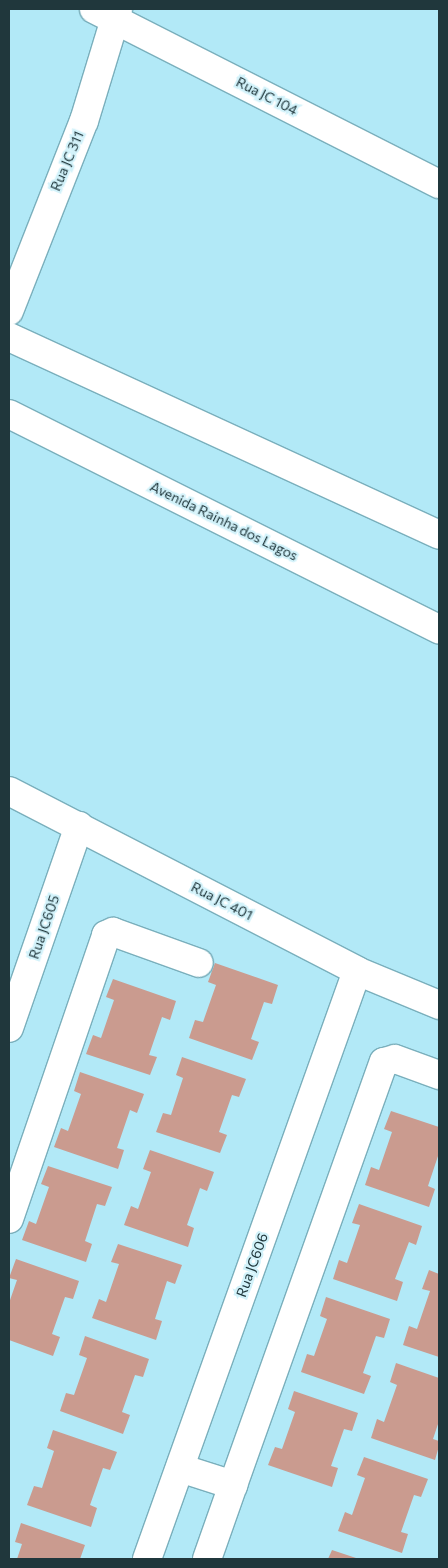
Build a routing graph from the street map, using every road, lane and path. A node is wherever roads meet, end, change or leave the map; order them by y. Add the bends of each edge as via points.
1 (109, 12) edge
2 (439, 184) edge
3 (9, 311) edge
4 (9, 337) edge
5 (9, 414) edge
6 (439, 535) edge
7 (439, 629) edge
8 (9, 791) edge
9 (79, 826) junction
10 (199, 963) dead end
11 (357, 971) junction
12 (439, 1005) edge
13 (9, 1028) edge
14 (439, 1075) edge
15 (9, 1219) edge
16 (180, 1468) junction
17 (233, 1484) junction
18 (147, 1559) edge
19 (207, 1559) edge

1 - 2 street, Rua JC 104
1 - 3 street, Rua JC 311 via 84,121
4 - 6 street
5 - 7 street, Avenida Rainha dos Lagos
8 - 9 street, Rua JC 401
9 - 11 street, Rua JC 401
9 - 13 street, Rua JC605
10 - 15 street via 113,932 106,935
11 - 12 street, Rua JC 401
11 - 16 street, Rua JC606
14 - 17 street via 395,1059 384,1062
16 - 17 street
16 - 18 street, Rua JC606
17 - 19 street

